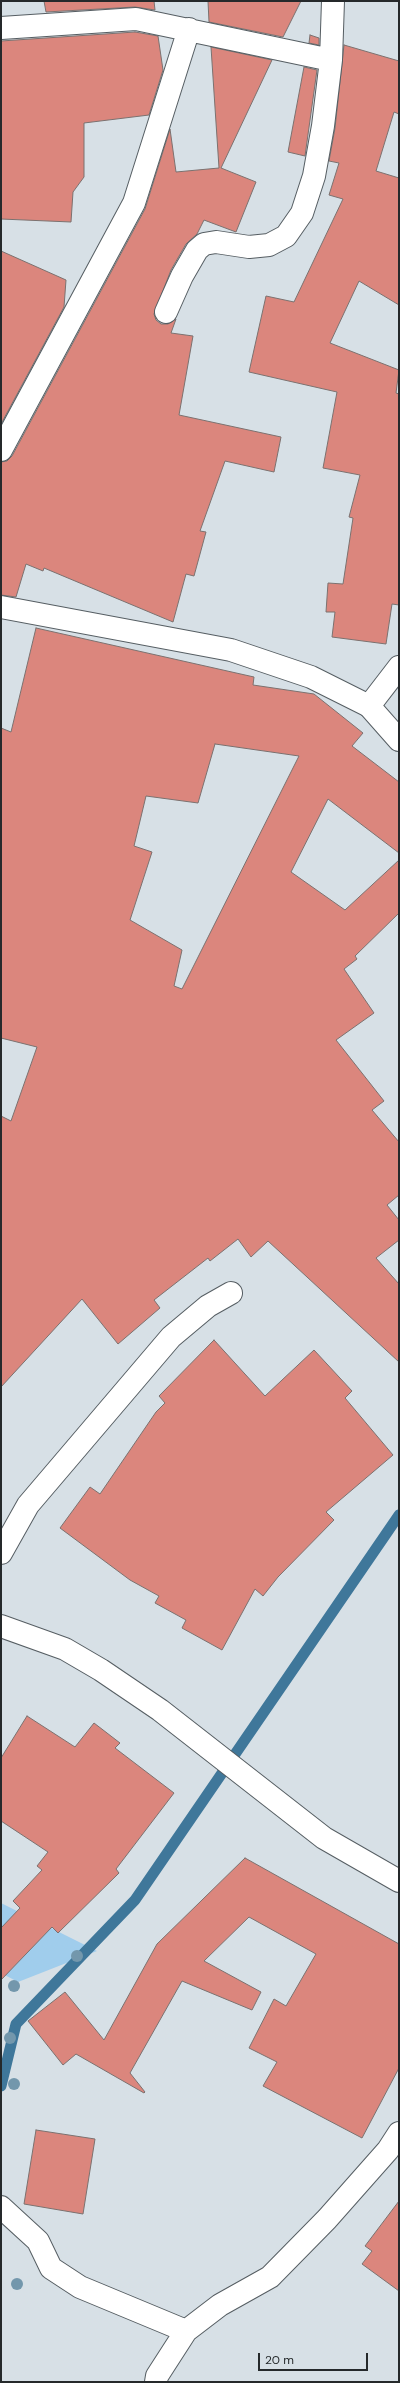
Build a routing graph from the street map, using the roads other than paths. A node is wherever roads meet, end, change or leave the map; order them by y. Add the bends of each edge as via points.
1 (334, 1) edge
2 (1, 28) edge
3 (188, 29) junction
4 (331, 60) junction
5 (166, 312) dead end
6 (1, 450) edge
7 (1, 607) edge
8 (399, 667) edge
9 (369, 706) junction
10 (399, 740) edge
11 (231, 1293) dead end
12 (1, 1552) edge
13 (1, 1626) edge
14 (399, 1881) edge
15 (399, 2133) edge
16 (1, 2207) edge
17 (186, 2332) junction
18 (153, 2380) edge

1 - 4 street
2 - 3 street via 136,19
3 - 4 street
3 - 6 street via 134,203
4 - 5 street via 314,176 302,212 286,236 269,245 249,247 216,242 204,244 197,250 182,276
7 - 9 street via 231,650 311,677
8 - 9 street
9 - 10 street
11 - 12 street via 208,1306 171,1337 28,1505
13 - 14 street via 65,1649 102,1670 160,1710 324,1838
15 - 17 street via 388,2150 332,2213 270,2277 220,2305
16 - 17 street via 38,2241 51,2268 80,2287
17 - 18 street

